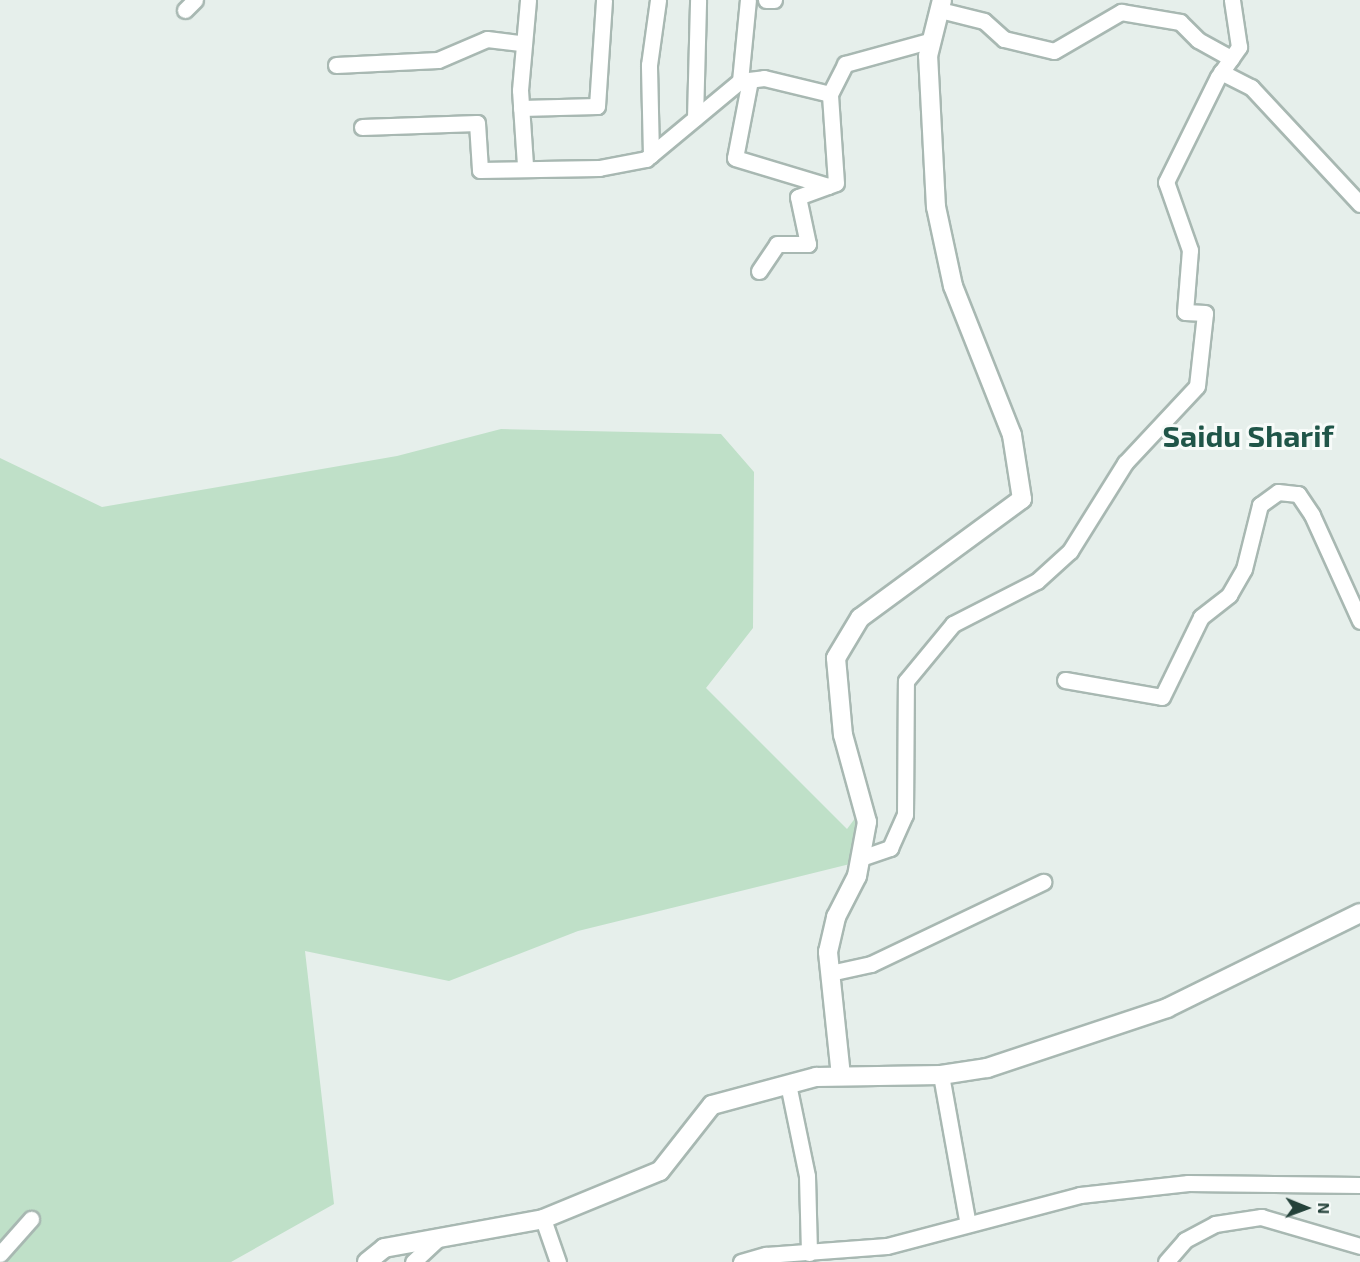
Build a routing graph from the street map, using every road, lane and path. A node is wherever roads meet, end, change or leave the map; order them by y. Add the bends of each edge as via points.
1 (528, 0) edge
2 (604, 0) edge
3 (658, 0) edge
4 (698, 0) edge
5 (748, 0) edge
6 (766, 0) edge
7 (774, 0) edge
8 (1232, 0) edge
9 (941, 5) edge
10 (932, 40) junction
11 (521, 43) junction
12 (1231, 58) junction
13 (336, 65) dead end
14 (1221, 72) junction
15 (745, 80) junction
16 (830, 94) junction
17 (521, 108) junction
18 (695, 118) junction
19 (362, 127) dead end
20 (651, 155) junction
21 (525, 165) junction
22 (828, 186) junction
23 (1360, 204) edge
24 (759, 271) dead end
25 (1360, 621) edge
26 (1065, 680) dead end
27 (861, 858) junction
28 (1043, 882) dead end
29 (1360, 914) edge
30 (830, 974) junction
31 (841, 1076) junction
32 (941, 1076) junction
33 (788, 1084) junction
34 (1360, 1185) edge
35 (543, 1219) junction
36 (31, 1220) dead end
37 (967, 1220) junction
38 (440, 1237) junction
39 (1360, 1246) edge
40 (809, 1253) junction
41 (0, 1254) edge
42 (368, 1262) edge
43 (413, 1262) edge
44 (558, 1262) edge
45 (741, 1262) edge
46 (1166, 1262) edge

1 - 11 street
2 - 17 street via 597,106
3 - 20 street via 649,65
4 - 18 street
5 - 15 street
6 - 7 street
8 - 12 street via 1239,47
9 - 10 street
9 - 12 street via 984,21 1004,39 1054,51 1121,12 1180,22 1198,40
10 - 16 street via 845,64
10 - 27 street via 928,56 936,207 953,285 1012,435 1022,499 907,580 847,634 837,658 838,696 843,735 864,796 867,822
11 - 13 street via 487,39 438,60
11 - 17 street
12 - 14 street
14 - 23 street via 1251,87
14 - 27 street via 1166,182 1190,250 1185,312 1205,313 1197,386 1125,463 1070,551 1037,581 953,624 906,681 905,815 890,848
15 - 16 street
15 - 18 street
15 - 22 street via 735,158
16 - 22 street via 836,183
17 - 21 street
18 - 20 street
19 - 21 street via 477,123 480,170
20 - 21 street via 599,168
22 - 24 street via 798,197 808,244 777,244
25 - 26 street via 1312,516 1298,494 1278,492 1260,505 1244,569 1229,595 1201,617 1162,697
27 - 30 street via 836,917 828,952
28 - 30 street via 872,964
29 - 32 street via 1167,1008 987,1068
30 - 31 street
31 - 32 street
31 - 33 street
32 - 37 street
33 - 35 street via 712,1105 660,1171
33 - 40 street via 807,1176
34 - 37 street via 1188,1183 1080,1194
35 - 38 street
35 - 44 street
36 - 41 street
37 - 40 street via 887,1246
38 - 42 street via 384,1248
38 - 43 street
39 - 46 street via 1261,1217 1215,1224 1185,1240
40 - 45 street

